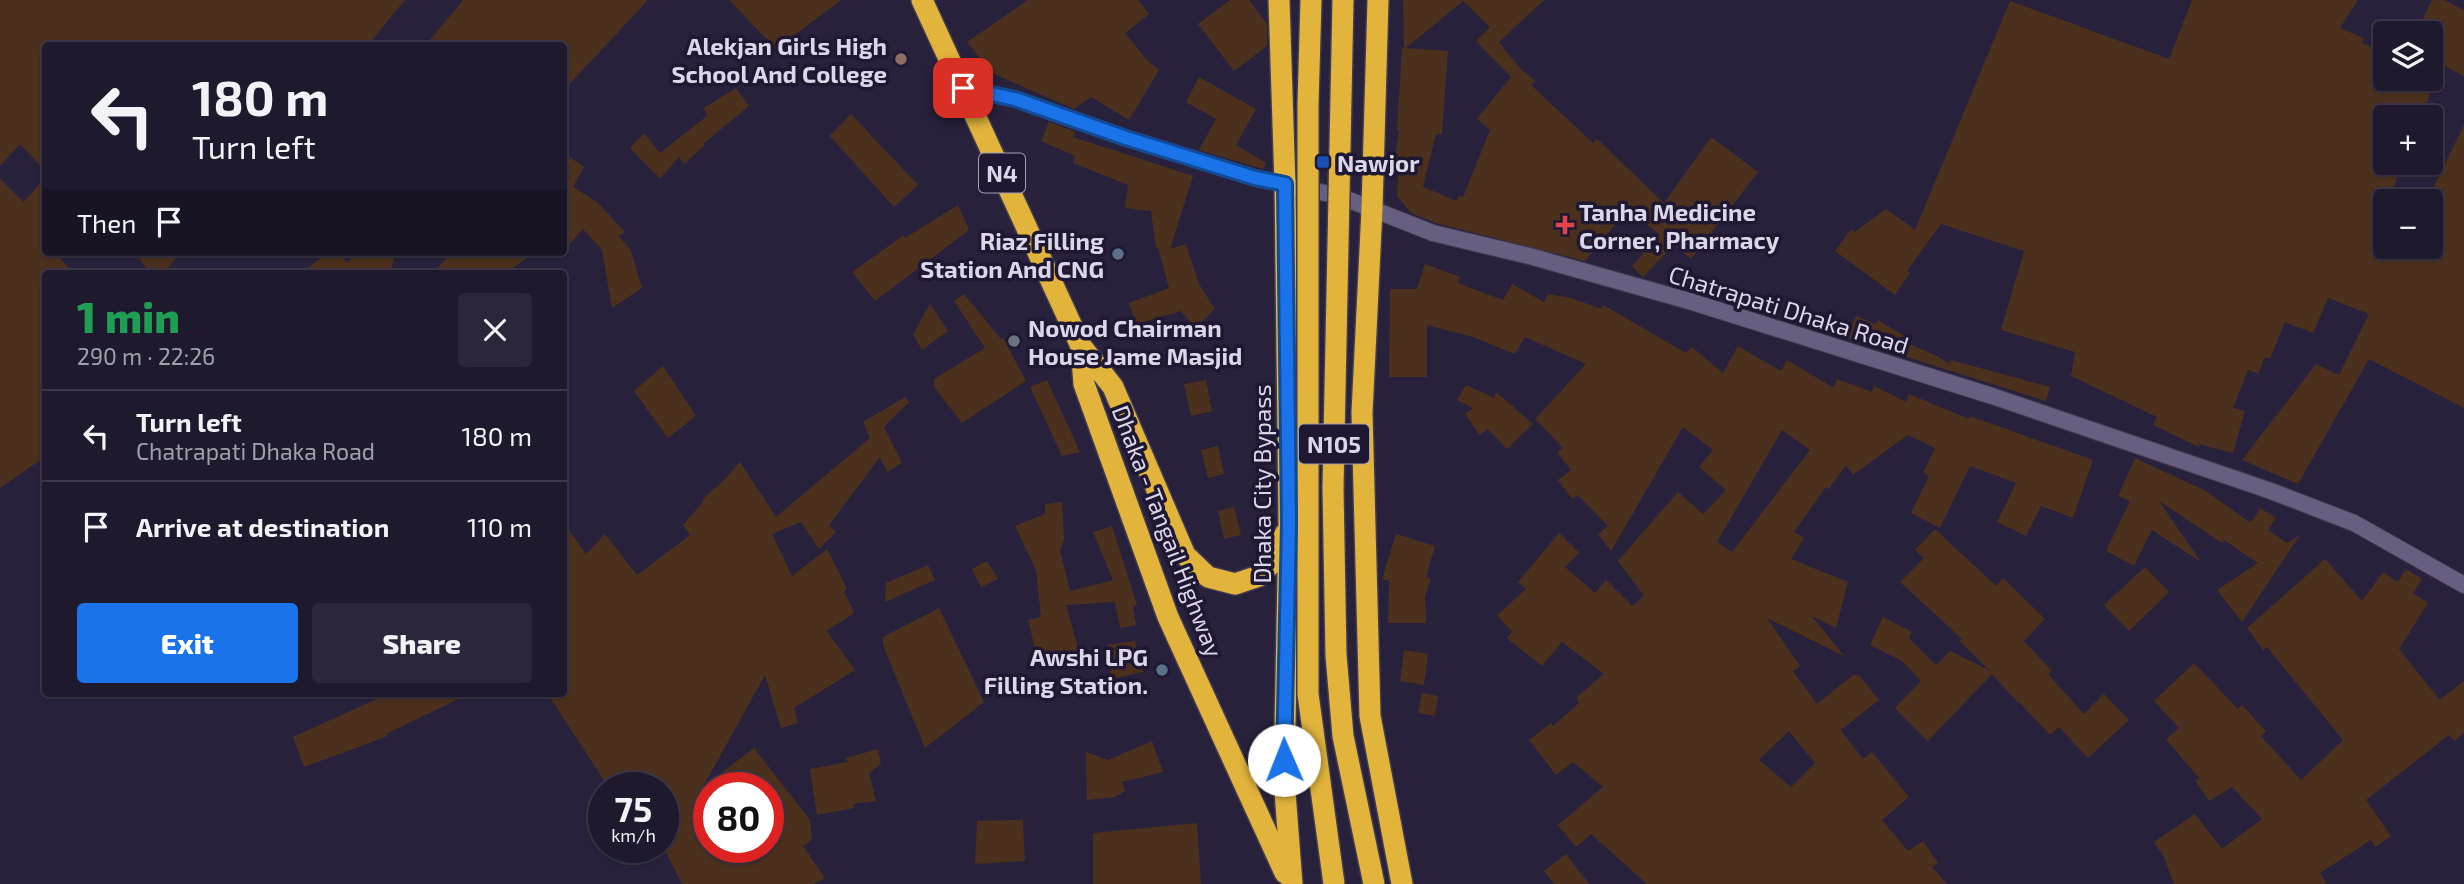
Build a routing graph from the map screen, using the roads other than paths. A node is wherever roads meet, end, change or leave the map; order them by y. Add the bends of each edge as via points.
1 (922, 0) edge
2 (1279, 0) edge
3 (1311, 0) edge
4 (1343, 0) edge
5 (1378, 0) edge
6 (963, 88) junction
7 (1285, 184) junction
8 (1372, 209) junction
9 (1081, 345) junction
10 (1289, 523) junction
11 (2464, 585) edge
12 (1291, 884) edge
13 (1334, 884) edge
14 (1374, 884) edge
15 (1402, 884) edge

1 - 6 highway, Dhaka - Tangail Highway / N4
2 - 7 highway, Dhaka City Bypass / N105
3 - 13 highway, N105, bridge via 1308,694
4 - 14 highway, N105, bridge via 1333,488 1336,655 1343,736
5 - 8 highway
6 - 7 street, Chatrapati Dhaka Road via 1015,99 1126,138
6 - 9 highway, Dhaka - Tangail Highway / N4
7 - 8 street, Chatrapati Dhaka Road
7 - 10 highway, Dhaka City Bypass / N105
8 - 11 street, Chatrapati Dhaka Road via 1433,233 1533,257 1855,351 2272,491 2354,523
8 - 15 highway via 1362,413 1370,716
9 - 10 highway, Dhaka - Tangail Highway / N4 via 1113,387 1185,555 1208,577 1235,584 1259,576 1275,560
9 - 12 highway, Dhaka - Tangail Highway / N4 via 1084,384 1168,617
10 - 12 highway, Dhaka City Bypass / N105 via 1283,722

